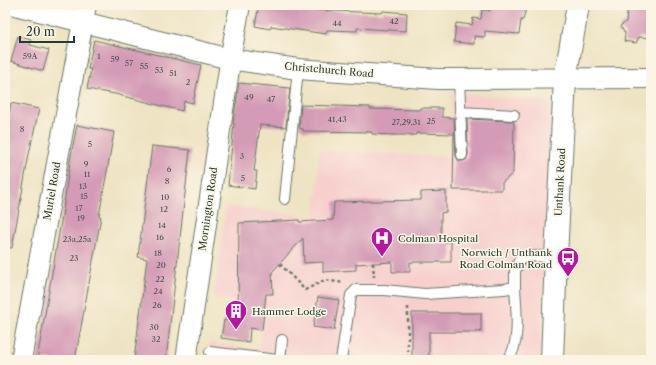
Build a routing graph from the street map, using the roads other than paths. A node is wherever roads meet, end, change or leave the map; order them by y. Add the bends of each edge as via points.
1 (15, 5) edge
2 (240, 5) edge
3 (578, 5) edge
4 (85, 13) edge
5 (230, 58) junction
6 (298, 69) junction
7 (651, 78) edge
8 (459, 79) junction
9 (565, 79) junction
10 (460, 112) junction
11 (514, 115) dead end
12 (462, 155) dead end
13 (285, 199) dead end
14 (556, 257) junction
15 (515, 287) junction
16 (282, 340) dead end
17 (210, 352) dead end
18 (21, 360) edge
19 (186, 360) edge
20 (273, 360) edge
21 (279, 360) edge
22 (341, 360) edge
23 (508, 360) edge
24 (552, 360) edge

1 - 4 street, Christchurch Road
2 - 5 street, Mornington Road
3 - 9 street, Unthank Road
4 - 5 street, Christchurch Road
4 - 18 street, Muriel Road
5 - 6 street, Christchurch Road
5 - 19 street, Mornington Road
6 - 8 street, Christchurch Road
6 - 13 lane
7 - 9 street, Christchurch Road
8 - 9 street, Christchurch Road
8 - 10 lane
9 - 14 street, Unthank Road
10 - 11 lane
10 - 12 lane
14 - 15 lane via 526,256 519,261 515,271
14 - 24 street, Unthank Road
15 - 22 lane via 504,290 425,294 356,290 351,295
15 - 23 lane via 516,327 513,354
16 - 21 lane
17 - 20 lane
20 - 21 lane

